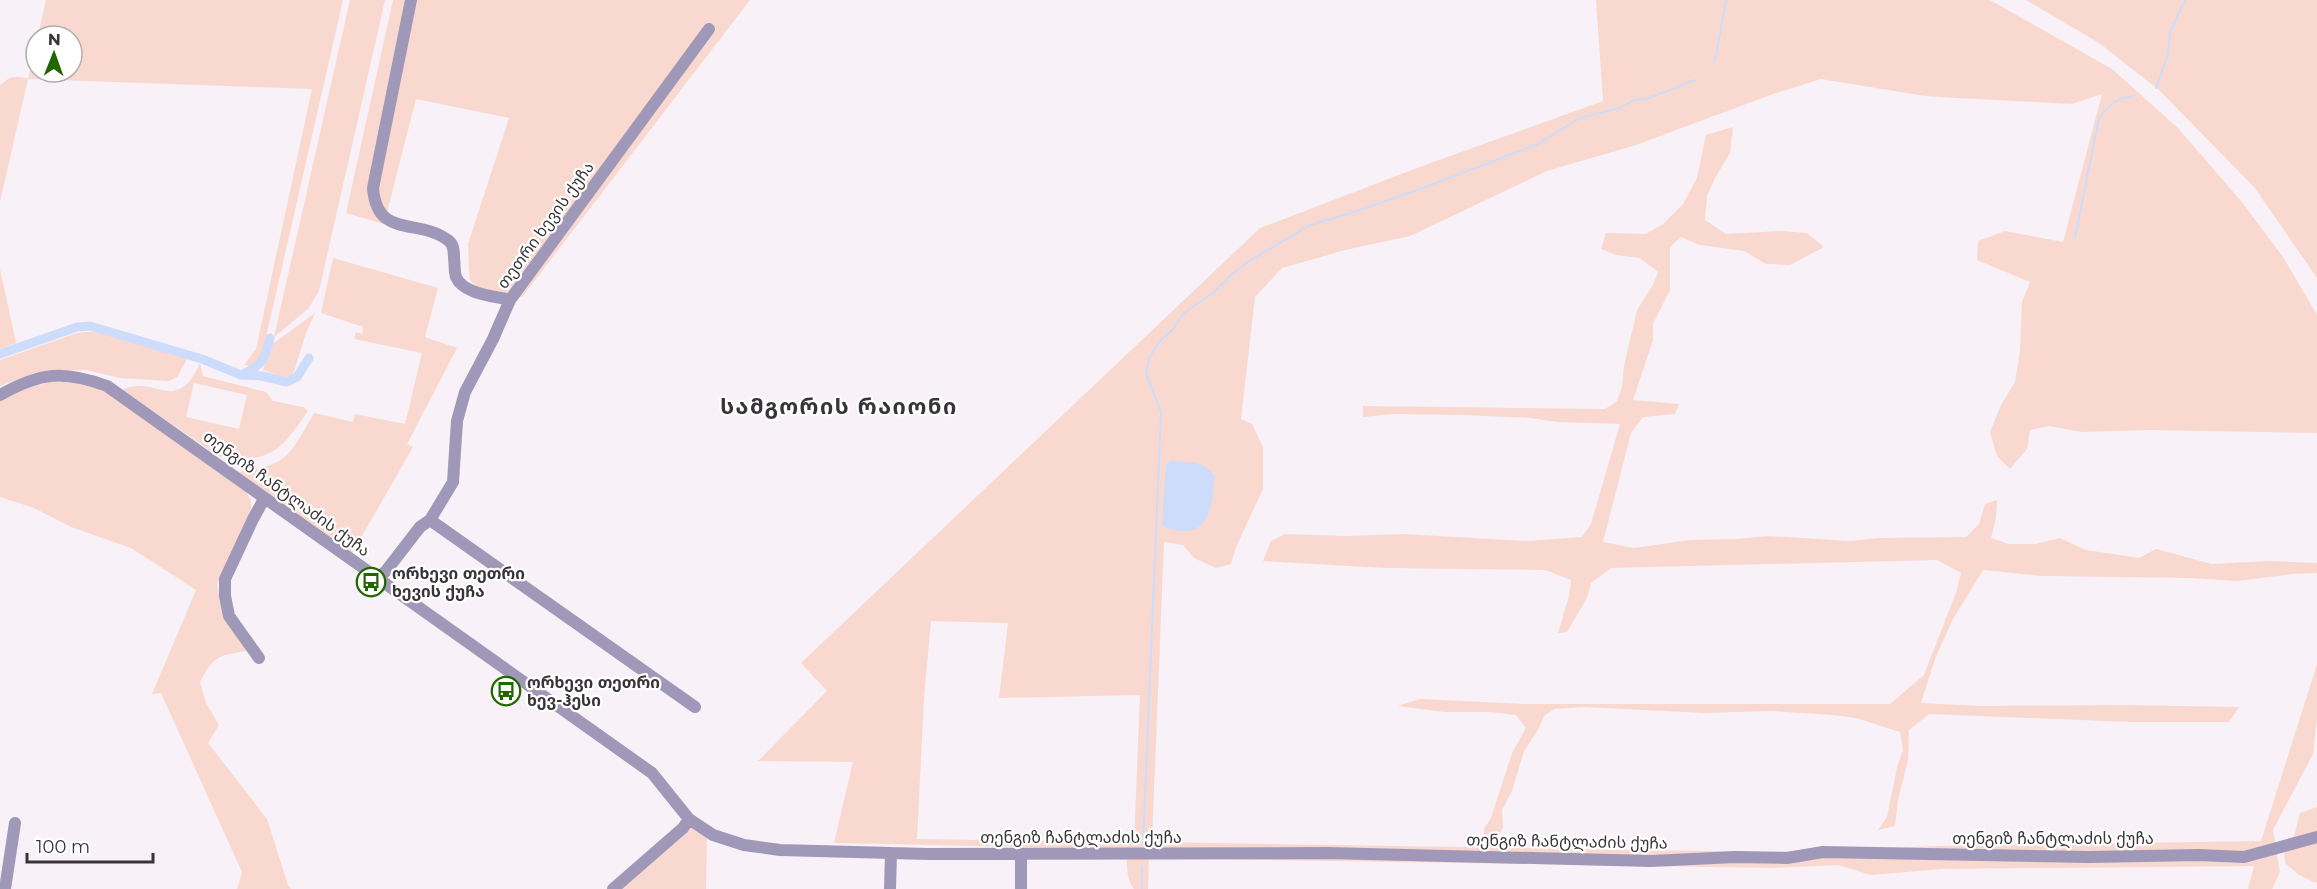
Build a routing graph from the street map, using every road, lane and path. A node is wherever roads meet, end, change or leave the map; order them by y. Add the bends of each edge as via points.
1 (411, 0) edge
2 (709, 29) dead end
3 (510, 300) junction
4 (0, 394) edge
5 (264, 499) junction
6 (430, 520) junction
7 (377, 579) junction
8 (259, 658) dead end
9 (695, 707) dead end
10 (689, 819) junction
11 (15, 823) dead end
12 (2317, 837) edge
13 (891, 853) junction
14 (1021, 854) junction
15 (5, 889) edge
16 (613, 889) edge
17 (890, 889) edge
18 (1021, 889) edge

1 - 3 street via 373,188 374,202 391,222 432,232 450,241 456,276 462,285
2 - 3 street, თეთრი ხევის ქუჩა
3 - 6 street, თეთრი ხევის ქუჩა via 465,392 457,421 453,482
4 - 5 street, თენგიზ ჩანტლაძის ქუჩა via 21,383 58,374 82,376 107,386
5 - 7 street, თენგიზ ჩანტლაძის ქუჩა
5 - 8 street via 225,579 229,616
6 - 7 street, თეთრი ხევის ქუჩა
6 - 9 street
7 - 10 street, თენგიზ ჩანტლაძის ქუჩა via 652,774
10 - 13 street, თენგიზ ჩანტლაძის ქუჩა via 713,835 744,845 780,850
10 - 16 street
11 - 15 street
12 - 14 street, თენგიზ ჩანტლაძის ქუჩა via 2244,857 1823,852 1787,858 1651,861 1329,853
13 - 14 street, თენგიზ ჩანტლაძის ქუჩა
13 - 17 street
14 - 18 street

